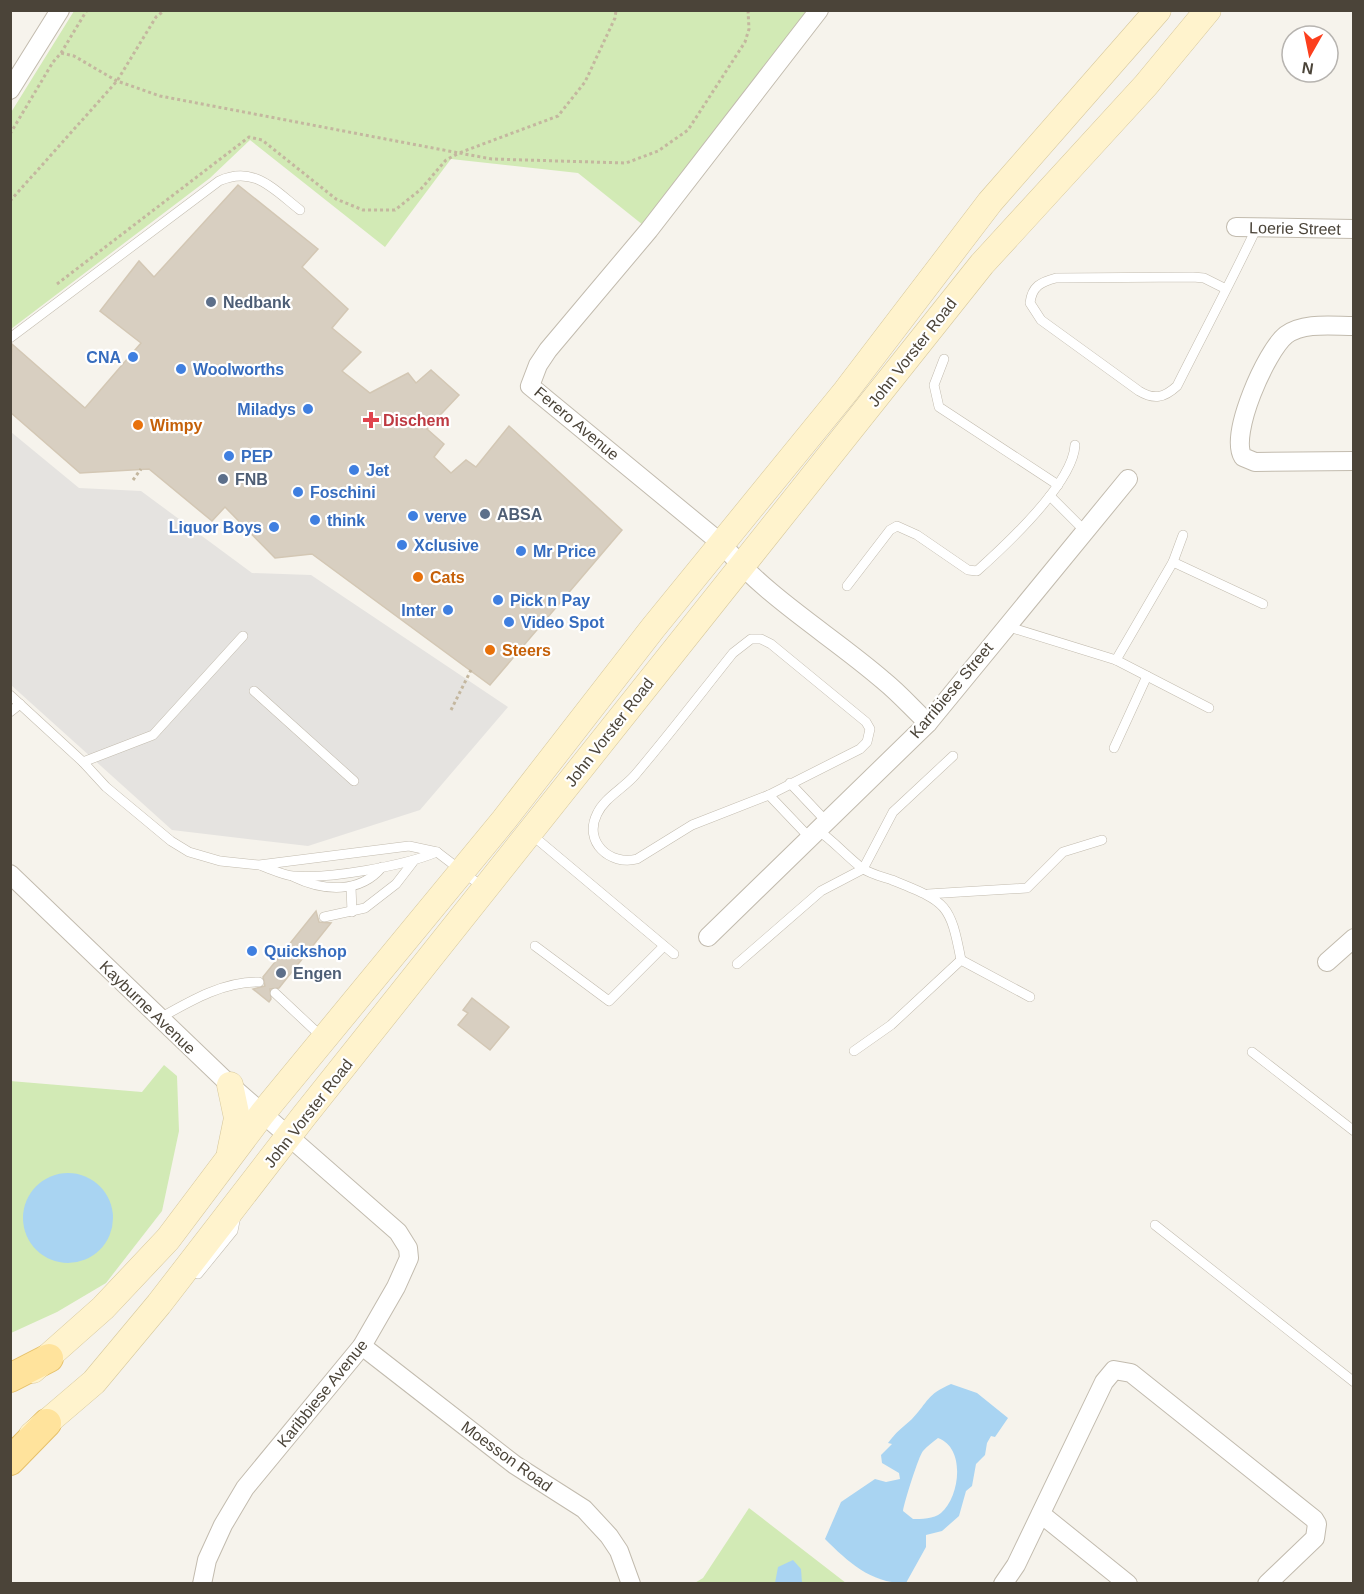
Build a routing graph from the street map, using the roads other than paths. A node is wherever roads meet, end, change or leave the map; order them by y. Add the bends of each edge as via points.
1 (60, 10) edge
2 (819, 10) edge
3 (1158, 10) edge
4 (1208, 10) edge
5 (10, 90) edge
6 (300, 210) dead end
7 (1236, 227) dead end
8 (1256, 229) junction
9 (1353, 230) edge
10 (1226, 289) junction
11 (1353, 326) edge
12 (10, 338) edge
13 (945, 359) dead end
14 (1075, 445) dead end
15 (1353, 461) edge
16 (1128, 479) dead end
17 (1058, 485) junction
18 (1050, 496) junction
19 (1085, 531) junction
20 (1183, 535) dead end
21 (723, 544) junction
22 (1173, 562) junction
23 (741, 567) junction
24 (848, 586) dead end
25 (1263, 604) dead end
26 (1005, 626) junction
27 (243, 636) dead end
28 (1116, 660) junction
29 (1147, 676) junction
30 (254, 691) dead end
31 (10, 695) edge
32 (20, 704) junction
33 (1209, 708) dead end
34 (10, 712) edge
35 (928, 723) junction
36 (1114, 748) dead end
37 (953, 756) dead end
38 (83, 762) junction
39 (354, 781) dead end
40 (790, 783) junction
41 (769, 795) junction
42 (817, 829) junction
43 (530, 833) junction
44 (1102, 840) dead end
45 (437, 852) junction
46 (413, 862) junction
47 (259, 865) junction
48 (382, 867) junction
49 (863, 869) junction
50 (463, 870) junction
51 (10, 874) edge
52 (291, 876) junction
53 (351, 887) junction
54 (485, 888) junction
55 (926, 894) junction
56 (352, 912) junction
57 (324, 917) dead end
58 (708, 937) dead end
59 (1353, 938) edge
60 (535, 946) dead end
61 (664, 946) junction
62 (674, 954) dead end
63 (961, 960) junction
64 (1327, 962) dead end
65 (737, 964) dead end
66 (259, 982) dead end
67 (275, 993) dead end
68 (1030, 997) dead end
69 (160, 1018) junction
70 (324, 1040) junction
71 (854, 1051) dead end
72 (1252, 1052) dead end
73 (230, 1085) junction
74 (262, 1114) junction
75 (1353, 1131) edge
76 (288, 1137) junction
77 (225, 1166) junction
78 (1155, 1225) dead end
79 (362, 1346) junction
80 (48, 1358) junction
81 (10, 1378) edge
82 (1353, 1382) edge
83 (10, 1388) edge
84 (47, 1423) junction
85 (10, 1451) edge
86 (10, 1461) edge
87 (1041, 1514) junction
88 (1276, 1581) edge
89 (202, 1584) edge
90 (631, 1584) edge
91 (1003, 1584) edge
92 (1128, 1584) edge

1 - 5 street
2 - 21 street, Ferero Avenue via 649,230 548,350 530,386
3 - 21 main road, John Vorster Road via 990,202
4 - 23 main road, John Vorster Road via 1146,85 982,264
6 - 12 lane via 257,178 231,175
7 - 8 street, Loerie Street
8 - 9 street, Loerie Street
8 - 10 lane
10 - 10 lane via 1177,386 1159,397 1139,391 1041,320 1030,303 1036,287 1056,278 1192,277 1204,278
11 - 15 street via 1308,327 1286,335 1278,343 1255,386 1238,442 1243,457 1255,462
13 - 17 lane via 934,385 939,406
14 - 17 lane via 1074,458
16 - 19 street, Karribiese Street
17 - 18 lane
18 - 19 lane
18 - 24 lane via 977,571 968,570 897,526
19 - 26 street, Karribiese Street
20 - 22 lane
21 - 23 street, Ferero Avenue
21 - 50 main road, John Vorster Road
22 - 25 lane
22 - 28 lane
23 - 35 street, Ferero Avenue via 885,681
23 - 43 main road, John Vorster Road
26 - 28 lane
26 - 35 street, Karribiese Street
27 - 38 lane via 153,735
28 - 29 lane
29 - 33 lane
29 - 36 lane
30 - 39 lane
31 - 32 lane
32 - 34 lane
32 - 38 lane
35 - 42 street, Karribiese Street
37 - 49 lane via 894,812
38 - 47 lane via 136,812 189,852 220,861
40 - 41 lane
40 - 41 lane via 860,749 867,742 870,729 771,644 751,639 733,652 634,776 596,814 597,846 616,860 637,859 692,825
40 - 42 lane
41 - 42 lane
42 - 49 lane
42 - 58 street, Karribiese Street
43 - 54 main road, John Vorster Road
43 - 61 lane
44 - 55 lane via 1064,852 1027,888
45 - 46 lane
45 - 47 lane via 392,847
45 - 50 lane
46 - 48 lane
46 - 56 lane via 388,891 365,908
47 - 52 lane
48 - 52 lane
48 - 53 lane via 374,877
49 - 55 lane
49 - 65 lane via 821,891
50 - 54 lane
50 - 70 main road, John Vorster Road
51 - 69 street, Kayburne Avenue
52 - 53 lane via 316,886
53 - 56 lane
54 - 76 main road, John Vorster Road
55 - 63 lane via 938,900 950,915
56 - 57 lane
59 - 64 street
60 - 61 lane via 609,1001
61 - 62 lane
63 - 68 lane
63 - 71 lane via 891,1025
66 - 69 lane via 225,987
67 - 70 lane
69 - 73 street, Kayburne Avenue
70 - 74 main road, John Vorster Road
72 - 75 lane
73 - 74 street, Kayburne Avenue
73 - 77 main road via 237,1118
74 - 76 street, Kayburne Avenue
74 - 77 main road, John Vorster Road
76 - 79 street, Karibbiese Avenue via 398,1232 408,1248 406,1267
76 - 84 main road, John Vorster Road via 179,1280 94,1382
77 - 80 main road, John Vorster Road via 168,1239 104,1308
78 - 82 lane
79 - 89 street, Karibbiese Avenue via 245,1488 207,1560
79 - 90 street, Moesson Road via 515,1465 584,1509 614,1544
80 - 81 main road
80 - 83 main road, John Vorster Road
84 - 85 main road, John Vorster Road
84 - 86 main road
87 - 88 street via 1104,1382 1114,1370 1122,1370 1131,1373 1314,1519 1315,1538
87 - 91 street
87 - 92 street

